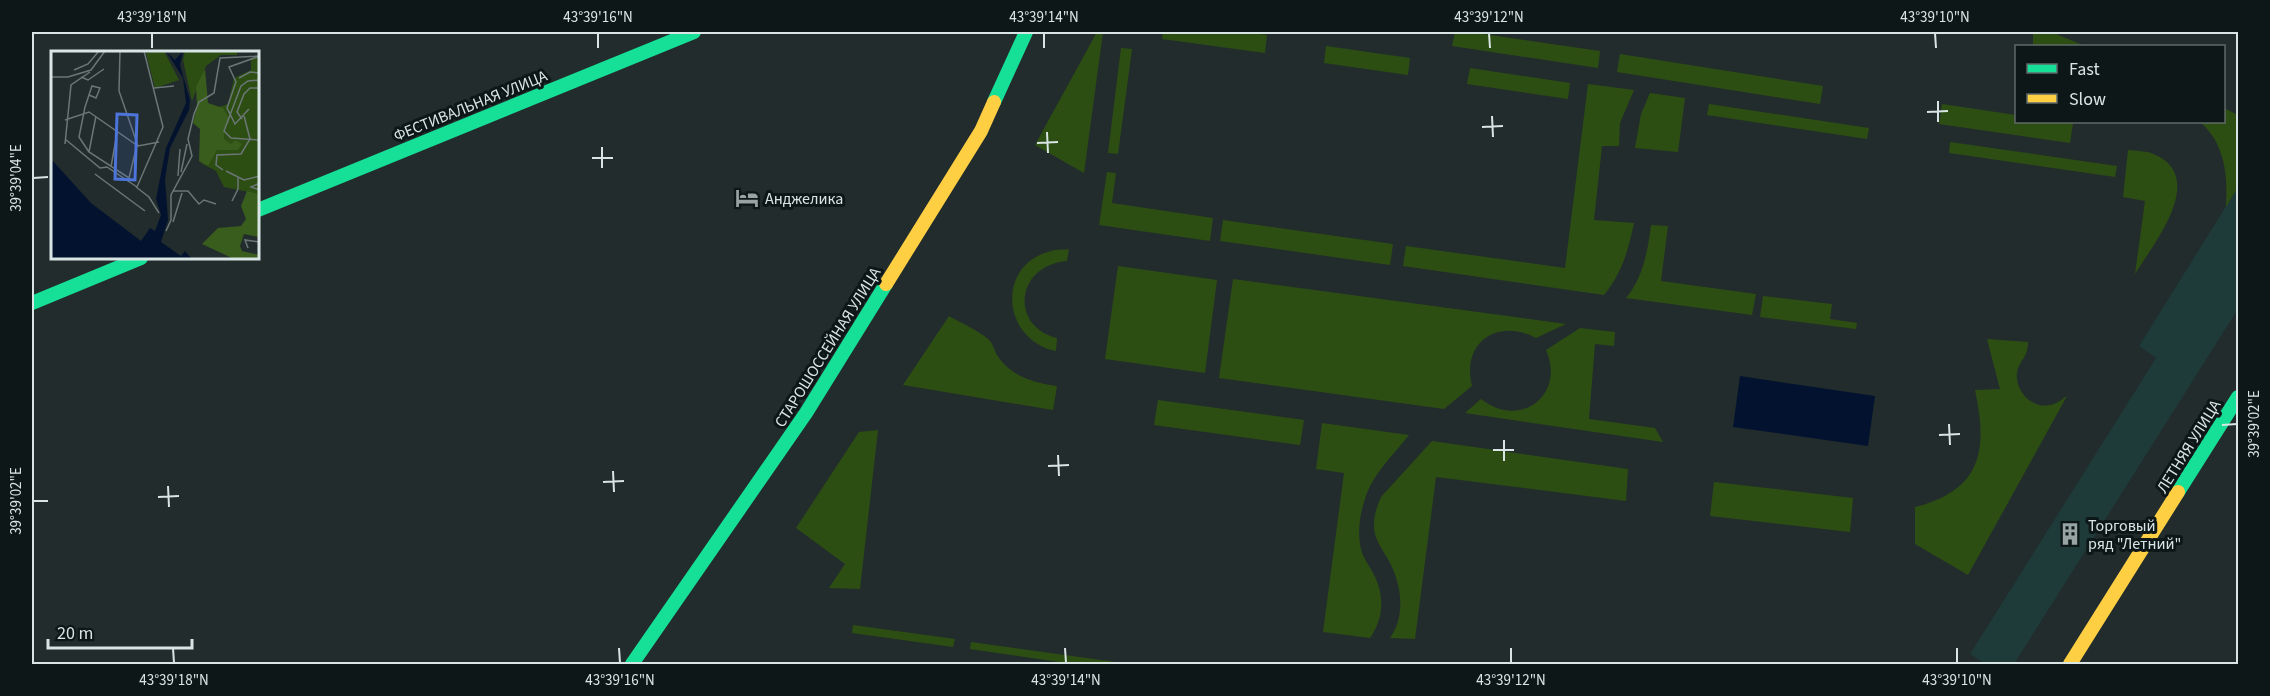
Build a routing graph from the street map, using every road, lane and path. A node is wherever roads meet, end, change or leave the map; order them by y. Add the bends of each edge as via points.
1 (694, 32) edge
2 (1026, 32) edge
3 (260, 209) edge
4 (136, 260) edge
5 (32, 303) edge
6 (2238, 397) edge
7 (632, 664) edge
8 (2070, 664) edge

1 - 3 street, ФЕСТИВАЛЬНАЯ УЛИЦА
2 - 7 street, СТАРОШОССЕЙНАЯ УЛИЦА via 981,131 813,403
4 - 5 street
6 - 8 street, ЛЕТНЯЯ УЛИЦА

